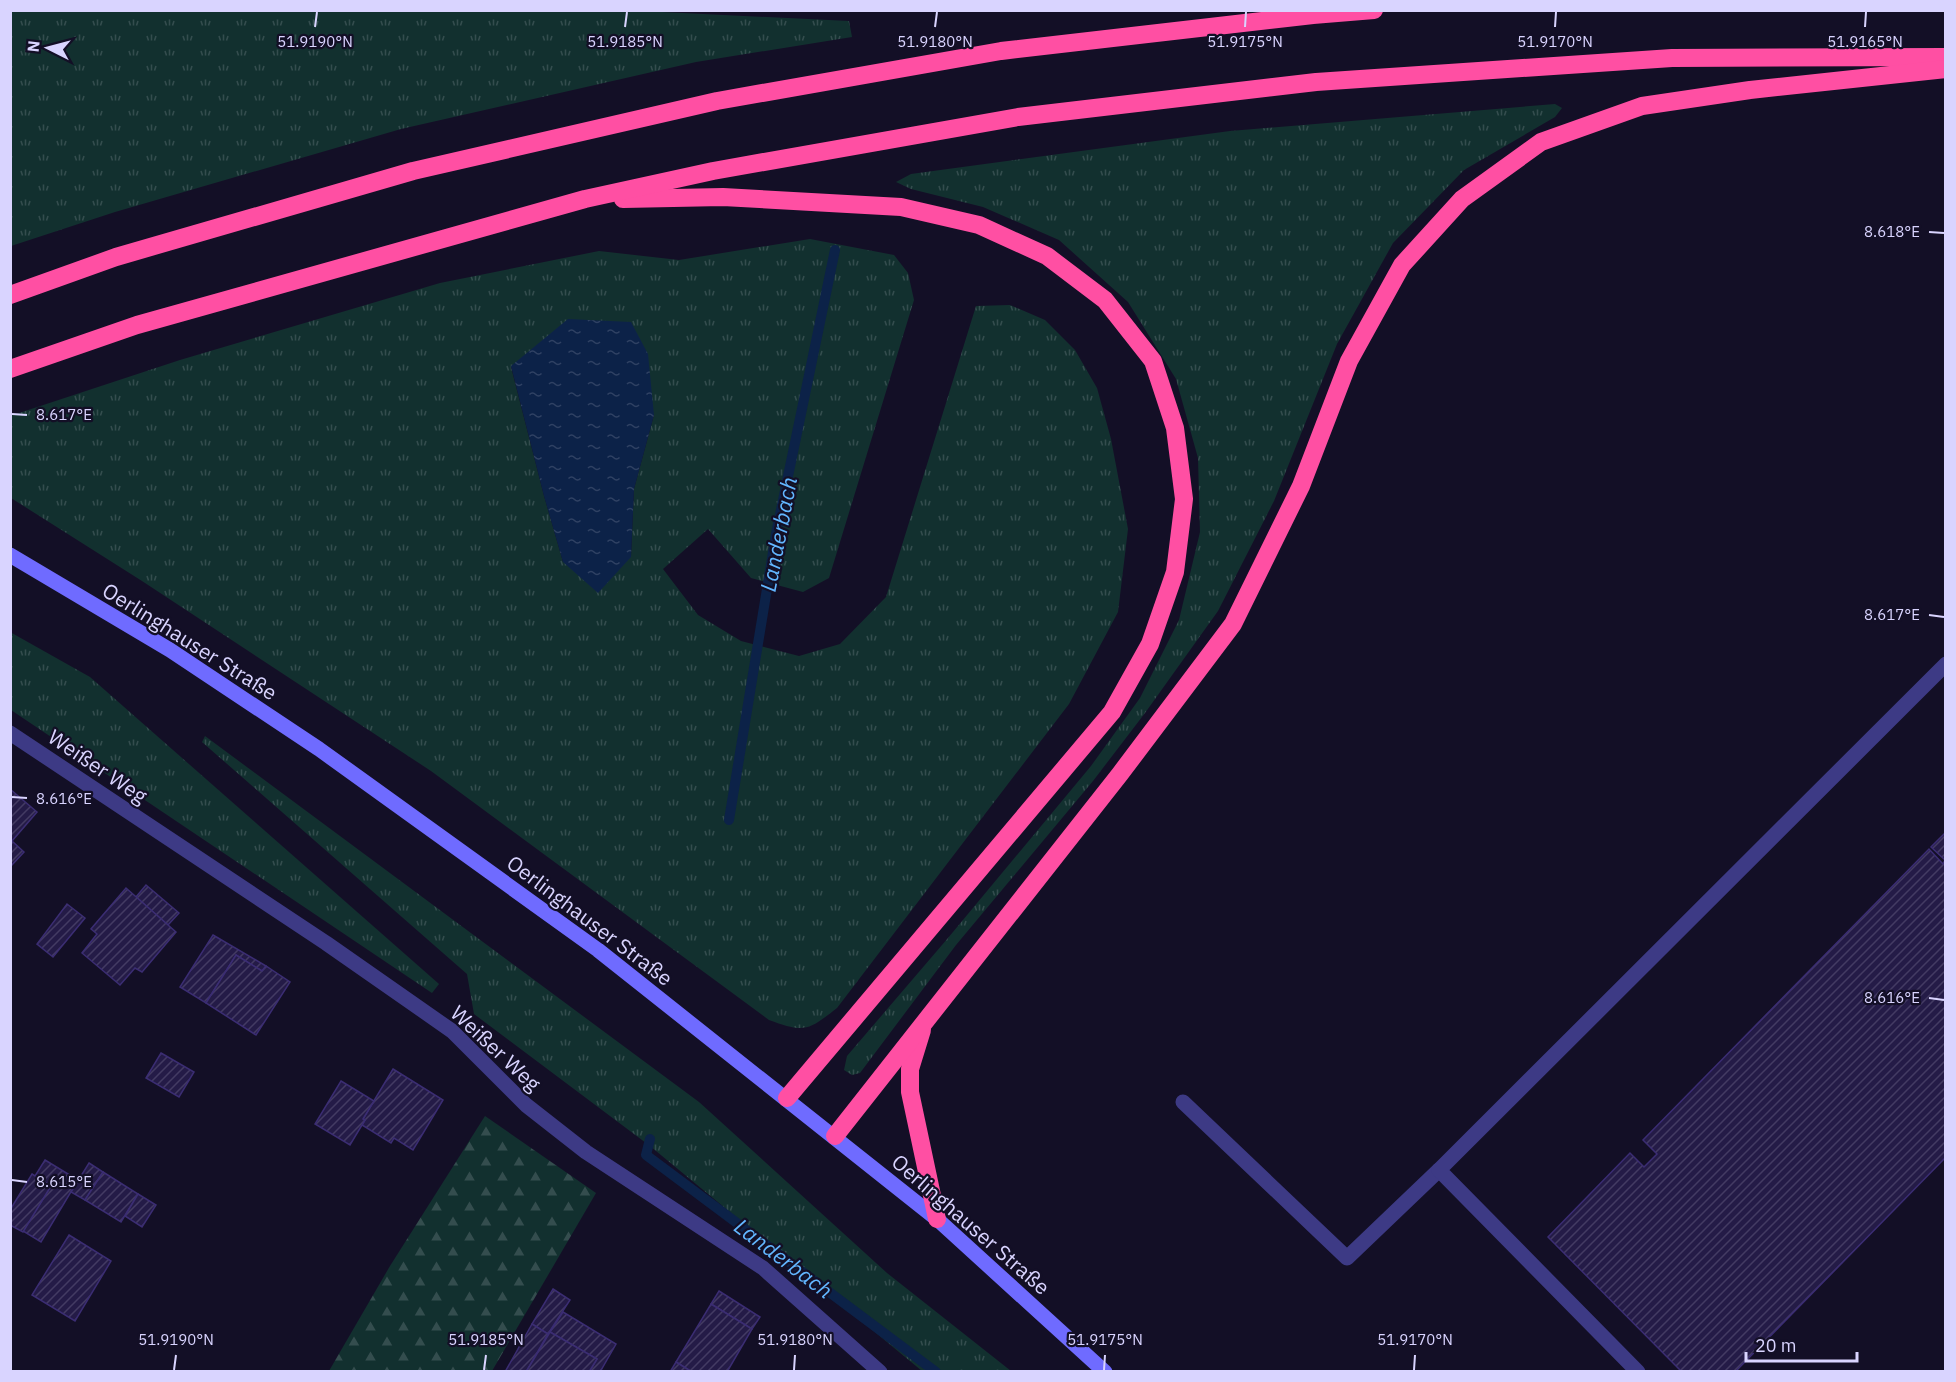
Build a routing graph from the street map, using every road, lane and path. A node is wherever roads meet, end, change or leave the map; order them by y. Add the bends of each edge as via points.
1 (1374, 10) edge
2 (1946, 57) edge
3 (1946, 69) edge
4 (585, 199) junction
5 (10, 295) edge
6 (10, 369) edge
7 (10, 555) edge
8 (1946, 664) edge
9 (10, 733) edge
10 (925, 1021) junction
11 (787, 1098) junction
12 (1183, 1102) dead end
13 (835, 1136) junction
14 (1439, 1170) junction
15 (937, 1219) junction
16 (880, 1371) edge
17 (1105, 1371) edge
18 (1638, 1371) edge

1 - 5 highway via 1001,51 717,101 413,171 116,257
2 - 4 highway via 1672,58 1316,82 1018,117 713,171
3 - 10 highway via 1642,106 1541,142 1462,199 1402,265 1349,361 1301,486 1233,624
4 - 6 highway via 137,325
4 - 11 highway via 723,197 901,207 979,225 1047,256 1105,300 1153,361 1175,428 1184,499 1174,572 1150,644 1112,712
7 - 11 main road, Oerlinghauser Straße via 170,650 319,749 597,950
8 - 14 street
9 - 16 street, Weißer Weg via 452,1031 526,1105 586,1152 763,1268
10 - 13 highway
10 - 15 highway via 910,1069 910,1092
11 - 13 main road, Oerlinghauser Straße
12 - 14 street via 1347,1258
13 - 15 main road, Oerlinghauser Straße
14 - 18 street
15 - 17 main road, Oerlinghauser Straße

